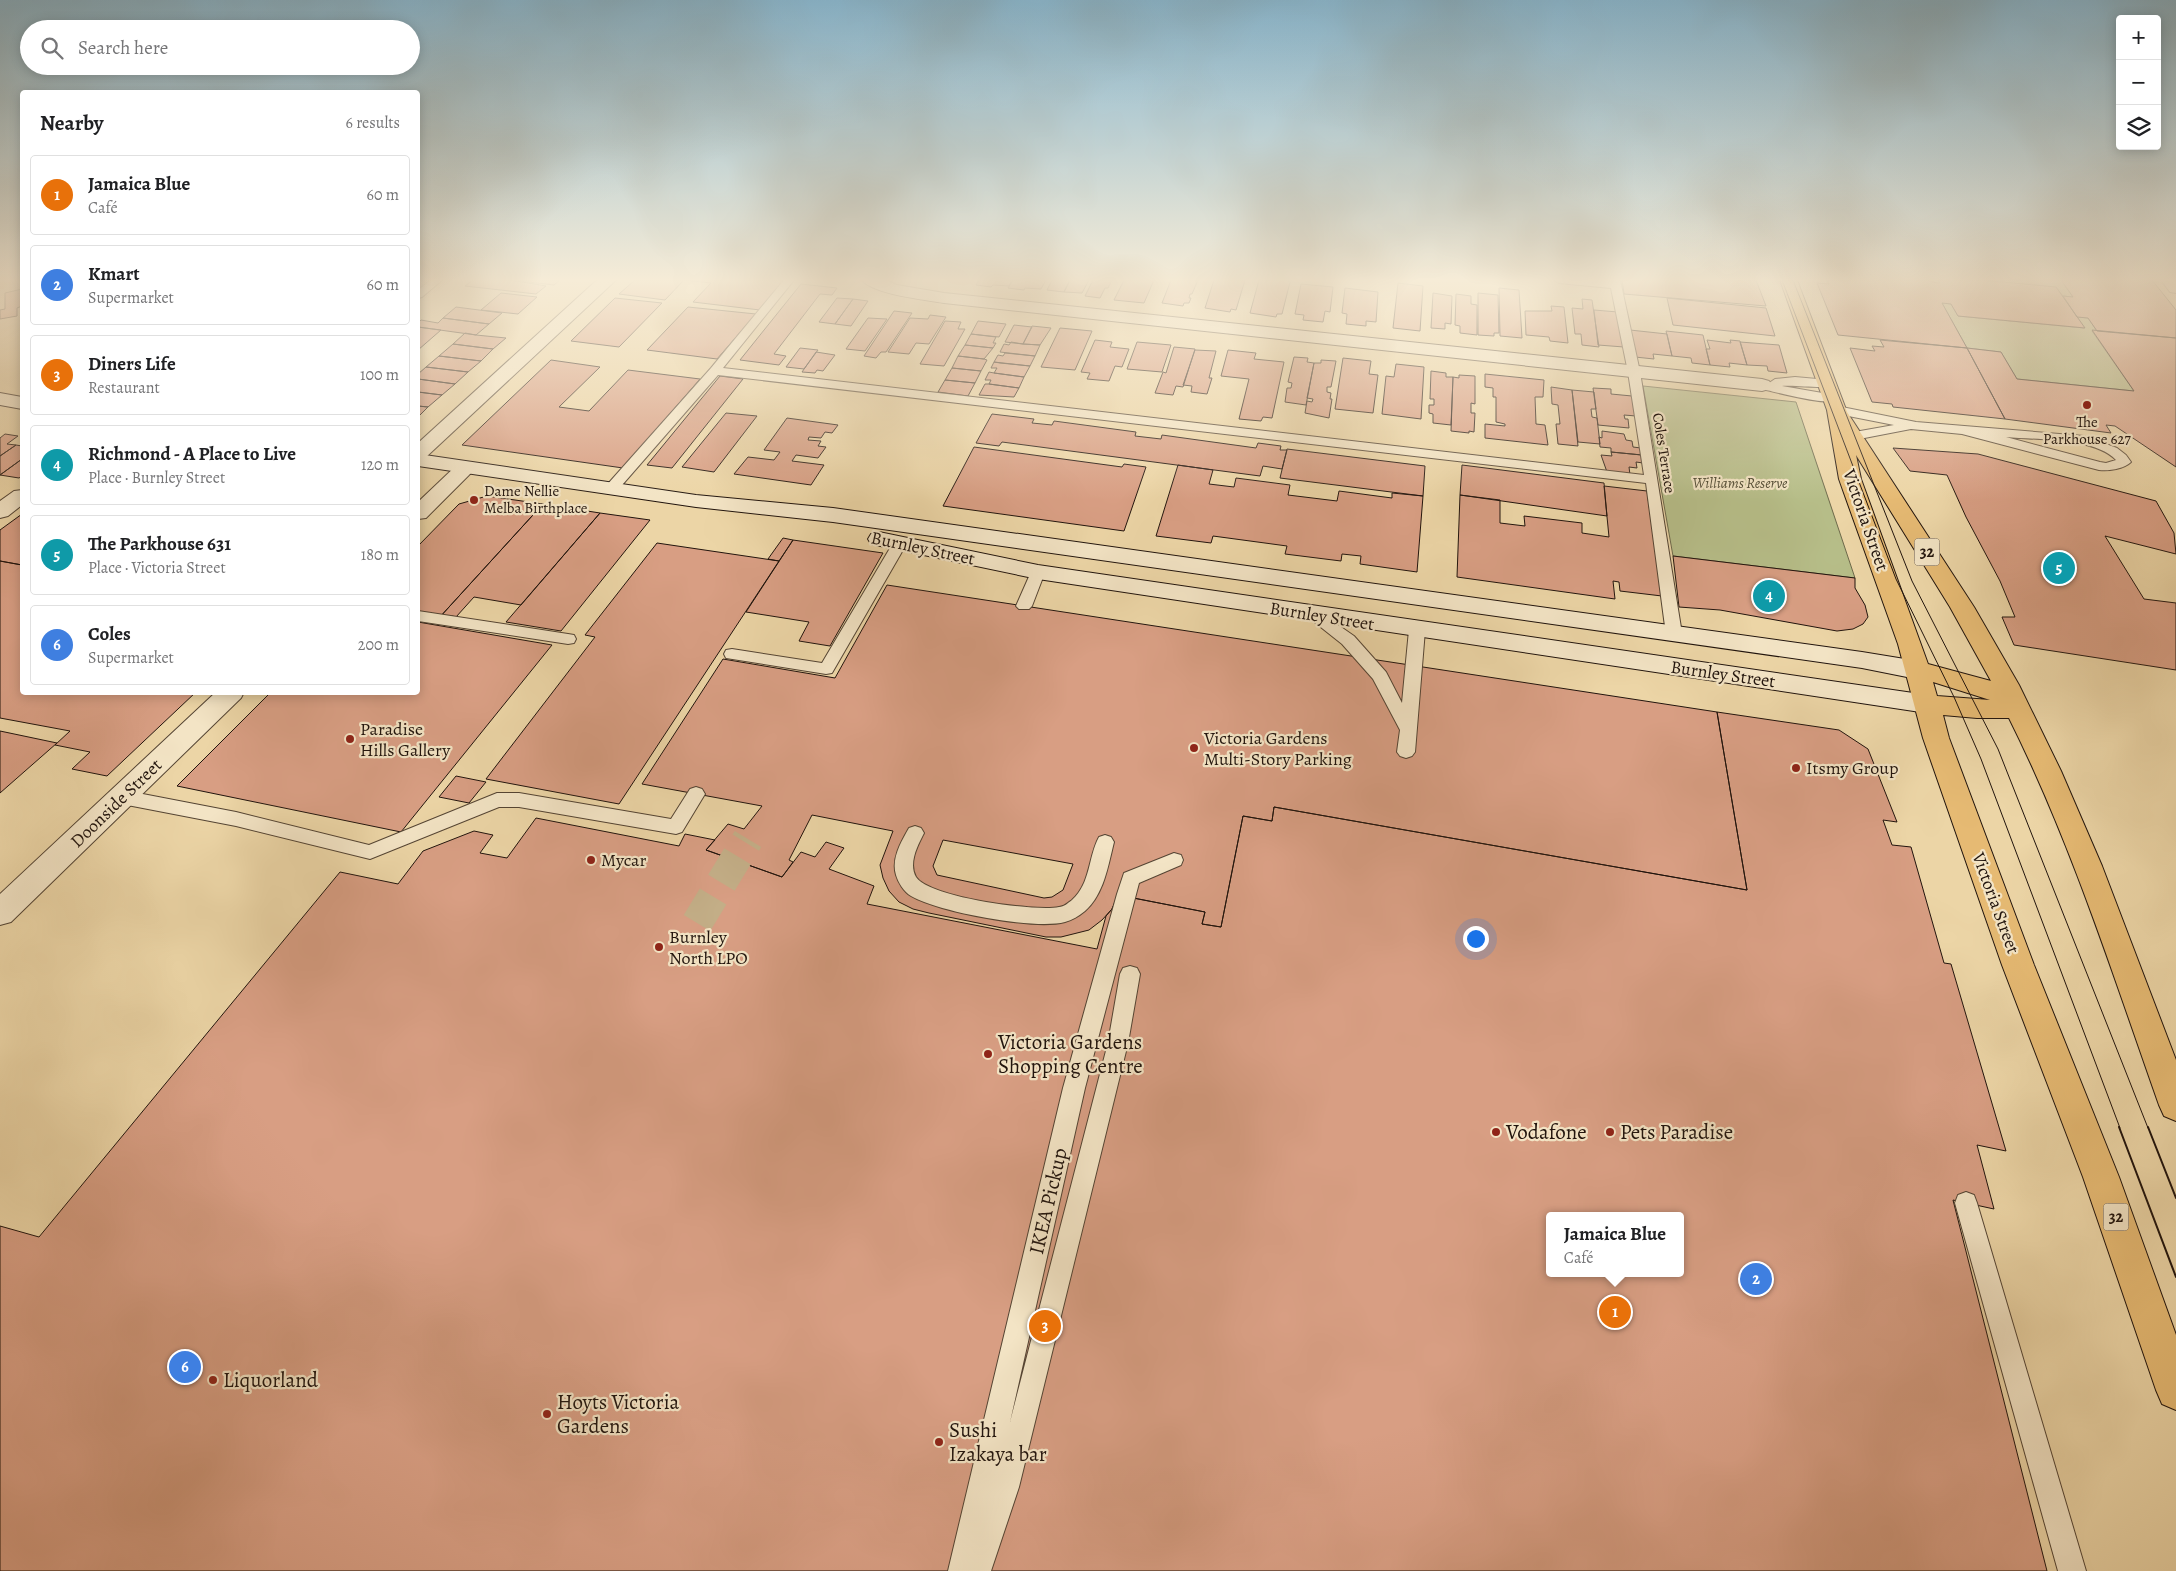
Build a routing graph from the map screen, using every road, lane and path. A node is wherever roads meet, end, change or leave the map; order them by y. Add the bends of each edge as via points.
1 (527, 353) edge
2 (729, 353) edge
3 (1460, 353) edge
4 (1630, 353) edge
5 (1816, 353) edge
6 (715, 371) junction
7 (1634, 372) junction
8 (1762, 384) joint
9 (1833, 397) junction
10 (0, 399) edge
11 (20, 403) edge
12 (1916, 426) junction
13 (1963, 430) junction
14 (1854, 436) junction
15 (420, 452) edge
16 (420, 460) edge
17 (465, 468) junction
18 (1652, 480) junction
19 (611, 489) junction
20 (20, 497) edge
21 (721, 504) junction
22 (0, 511) edge
23 (420, 511) edge
24 (900, 543) junction
25 (1049, 545) junction
26 (1038, 572) junction
27 (1424, 597) junction
28 (1024, 606) dead end
29 (1313, 614) junction
30 (420, 616) edge
31 (1416, 630) junction
32 (1674, 634) junction
33 (568, 639) dead end
34 (732, 654) dead end
35 (1917, 670) junction
36 (229, 695) edge
37 (1927, 704) junction
38 (2014, 704) junction
39 (1408, 730) junction
40 (1406, 752) dead end
41 (696, 794) dead end
42 (122, 797) junction
43 (915, 833) dead end
44 (1105, 842) dead end
45 (1174, 860) dead end
46 (0, 913) edge
47 (1130, 974) dead end
48 (2176, 1105) edge
49 (1966, 1203) dead end
50 (2176, 1390) edge
51 (962, 1571) edge
52 (977, 1571) edge
53 (2072, 1571) edge

1 - 15 main road
2 - 6 lane
3 - 7 main road
4 - 7 lane, Coles Terrace
5 - 9 main road, Victoria Street / 32
6 - 18 lane
6 - 19 lane
7 - 8 main road
7 - 18 lane, Coles Terrace
8 - 9 lane via 1800,394
9 - 12 lane
9 - 14 main road, Victoria Street / 32
9 - 35 main road, Victoria Street / 32 via 1850,479
10 - 11 main road
12 - 13 lane
12 - 14 lane
13 - 13 lane via 2091,441 2121,456 2124,462 2099,466
14 - 38 main road, Victoria Street / 32 via 1955,597
16 - 17 main road, Burnley Street
17 - 19 main road, Burnley Street
17 - 23 main road
18 - 32 lane, Coles Terrace
19 - 21 main road, Burnley Street
20 - 22 main road
21 - 24 main road, Burnley Street
21 - 25 main road, Burnley Street via 833,515
24 - 26 main road, Burnley Street
24 - 34 lane via 826,669
25 - 26 main road
25 - 27 main road, Burnley Street
26 - 28 lane
26 - 29 main road, Burnley Street
27 - 31 main road
27 - 32 main road, Burnley Street
29 - 31 main road, Burnley Street
29 - 39 lane via 1348,640 1380,676
30 - 33 lane
31 - 37 main road, Burnley Street
31 - 39 lane
32 - 35 main road, Burnley Street
35 - 37 main road, Victoria Street / 32
35 - 38 main road via 1964,681
36 - 42 main road, Doonside Street
37 - 38 main road via 1968,708
37 - 50 main road, Victoria Street / 32 via 1989,886 2102,1177
38 - 48 main road, Victoria Street / 32 via 2039,754 2095,888
39 - 40 lane
41 - 42 lane via 676,827 519,800 497,800 370,852 236,819
42 - 46 main road, Doonside Street
43 - 44 lane via 906,850 904,863 906,876 915,890 932,897 1043,916 1065,914 1080,904 1091,888
45 - 51 lane, IKEA Pickup via 1131,878 1126,894 1072,1098
47 - 52 lane, IKEA Pickup via 1118,1042 1006,1488
49 - 53 lane

